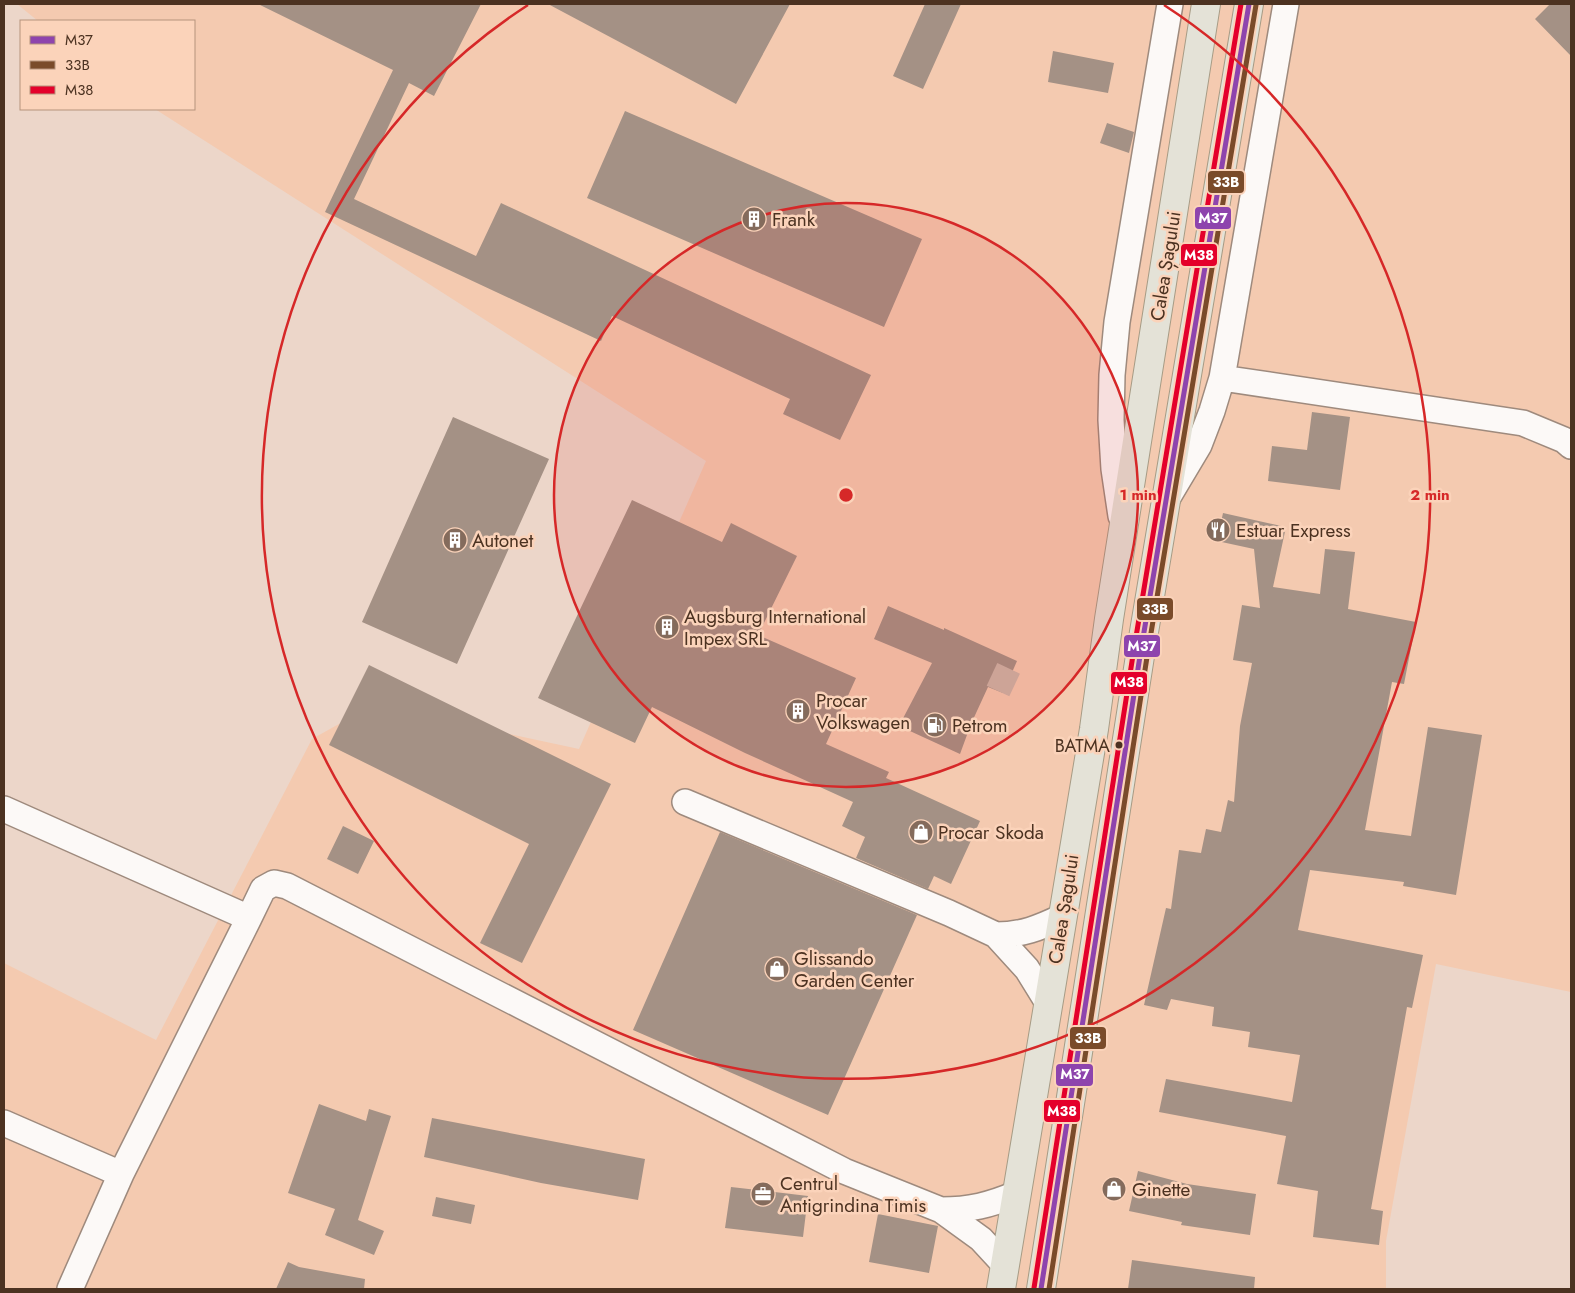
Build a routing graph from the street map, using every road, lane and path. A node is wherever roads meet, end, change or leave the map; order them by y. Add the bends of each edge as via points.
1 (1170, 4) edge
2 (1206, 4) edge
3 (1249, 4) edge
4 (1286, 4) edge
5 (1222, 378) junction
6 (1571, 446) edge
7 (1167, 499) junction
8 (1123, 528) junction
9 (685, 802) dead end
10 (4, 809) edge
11 (1062, 917) junction
12 (249, 918) junction
13 (996, 935) junction
14 (1048, 1003) junction
15 (4, 1123) edge
16 (120, 1174) junction
17 (1016, 1194) junction
18 (941, 1210) junction
19 (1003, 1277) edge
20 (70, 1289) edge
21 (1041, 1289) edge

1 - 8 street, Calea Șagului via 1117,322 1112,375 1113,450
2 - 8 main road, Calea Șagului
3 - 7 main road, Calea Șagului
4 - 5 street, Calea Șagului
5 - 6 street via 1523,423
5 - 7 street, Calea Șagului via 1199,445
7 - 21 main road, Calea Șagului
8 - 11 main road, Calea Șagului
9 - 13 street
10 - 12 street
11 - 13 street via 1014,935
11 - 14 main road, Calea Șagului
12 - 16 street
12 - 18 street via 263,889 274,883 287,886 835,1167
13 - 14 street via 1027,969
14 - 17 main road, Calea Șagului
15 - 16 street
16 - 20 street
17 - 18 street via 962,1210
17 - 19 main road, Calea Șagului
18 - 19 street via 981,1239

